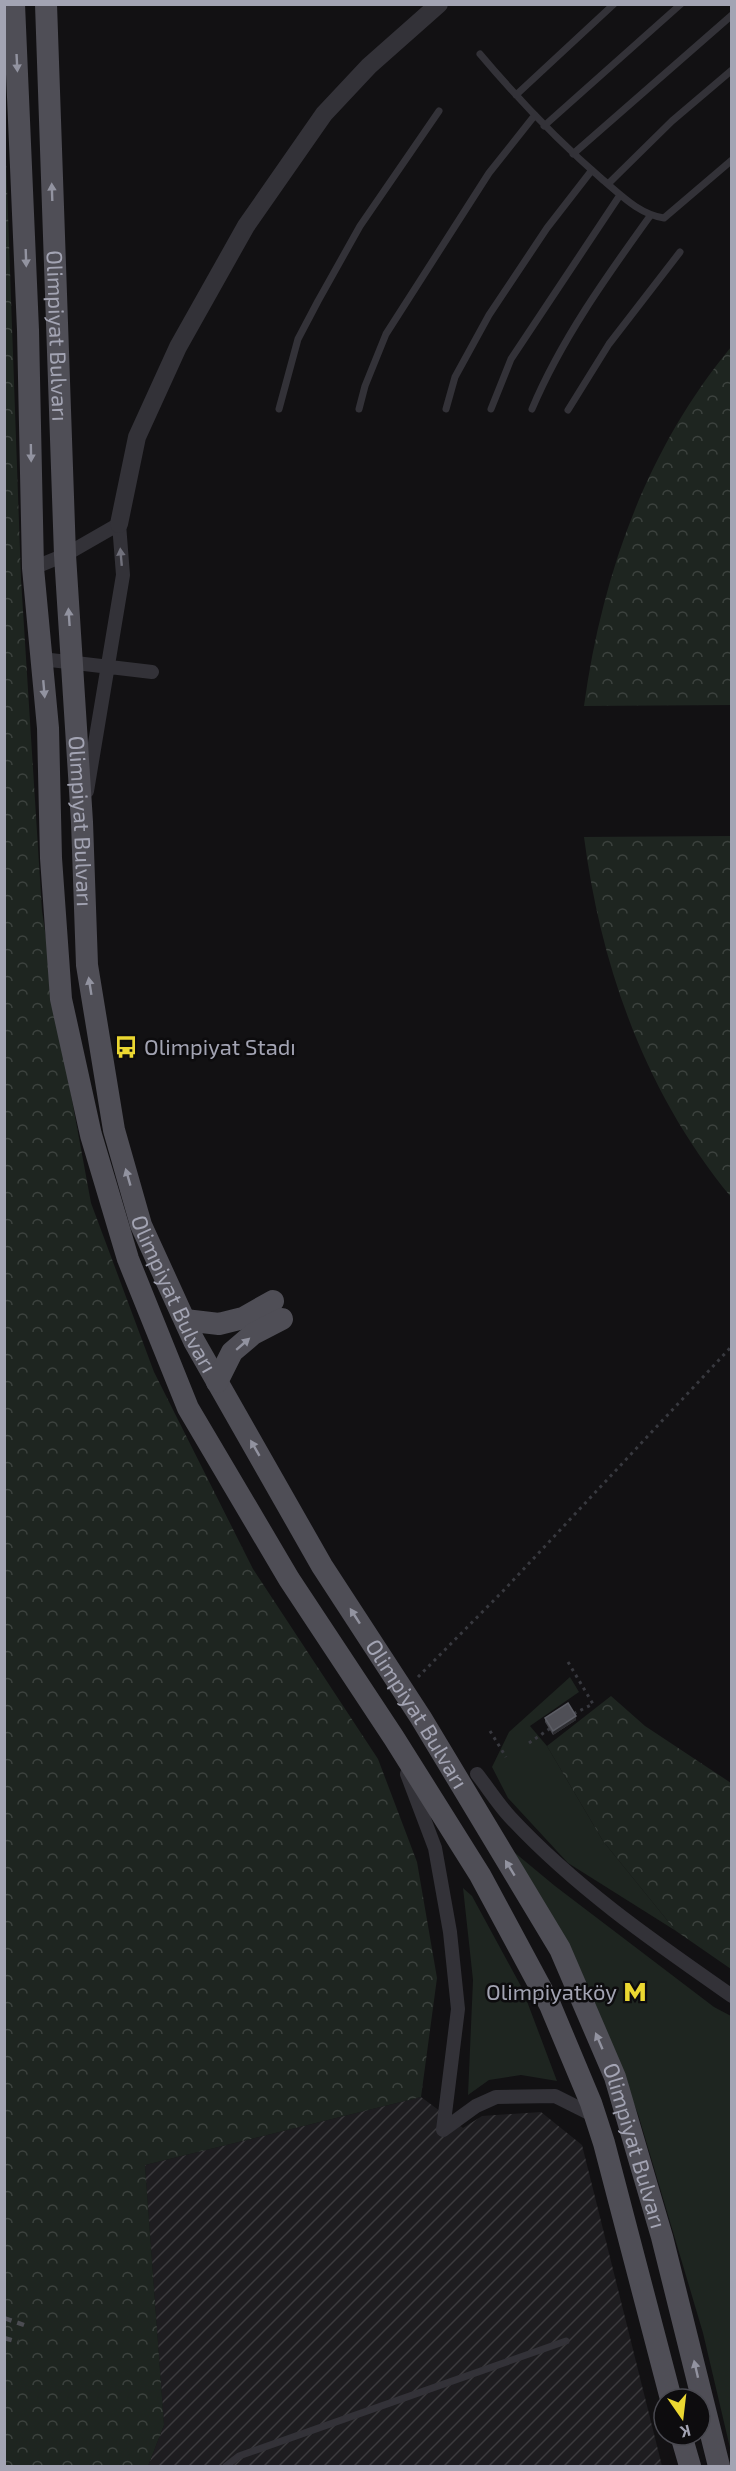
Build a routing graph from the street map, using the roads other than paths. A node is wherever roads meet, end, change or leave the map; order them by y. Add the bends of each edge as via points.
1 (14, 4) edge
2 (46, 4) edge
3 (439, 4) edge
4 (614, 4) edge
5 (681, 4) edge
6 (732, 15) edge
7 (480, 54) dead end
8 (732, 70) edge
9 (516, 95) junction
10 (439, 111) dead end
11 (534, 115) junction
12 (544, 126) junction
13 (573, 154) junction
14 (732, 160) edge
15 (592, 170) junction
16 (608, 184) junction
17 (620, 195) junction
18 (650, 216) junction
19 (680, 252) dead end
20 (279, 409) dead end
21 (359, 409) dead end
22 (446, 409) dead end
23 (491, 409) dead end
24 (532, 409) dead end
25 (568, 410) dead end
26 (119, 524) junction
27 (65, 555) junction
28 (33, 568) junction
29 (42, 659) junction
30 (72, 661) junction
31 (108, 666) junction
32 (152, 672) dead end
33 (82, 822) junction
34 (185, 1320) junction
35 (217, 1382) junction
36 (394, 1738) junction
37 (477, 1774) dead end
38 (732, 1996) edge
39 (595, 2116) junction
40 (566, 2341) dead end
41 (668, 2387) edge
42 (684, 2447) edge
43 (226, 2466) edge
44 (690, 2466) edge
45 (719, 2466) edge

1 -> 28 main road, Olimpiyat Bulvarı via 28,307
27 -> 2 main road, Olimpiyat Bulvarı
3 - 26 street via 369,66 324,114 246,226 178,347 137,437
4 - 9 lane
5 - 12 lane
6 - 13 lane
7 - 9 lane
8 - 16 lane via 672,121
9 - 11 lane
10 - 20 lane via 360,226 318,301 298,339
11 - 12 lane
11 - 21 lane via 489,173 386,334
12 - 13 lane
13 - 15 lane
14 - 18 lane via 664,218
15 - 16 lane
15 - 22 lane via 547,228 489,315 455,377
16 - 17 lane
17 - 18 lane
17 - 23 lane via 511,359
18 - 24 lane via 606,277 548,372
19 - 25 lane via 609,344
26 - 27 street
31 -> 26 street via 123,575
27 - 28 street
30 -> 27 main road, Olimpiyat Bulvarı
28 - 29 main road, Olimpiyat Bulvarı
29 - 30 street
29 -> 36 main road, Olimpiyat Bulvarı via 60,999 92,1135 128,1259 188,1408 289,1579
30 - 31 street
30 - 33 main road, Olimpiyat Bulvarı
31 - 32 street
31 - 33 street
34 -> 33 main road, Olimpiyat Bulvarı via 141,1225 114,1130 87,965
34 - 35 main road, Olimpiyat Bulvarı
35 -> 34 main road via 232,1352 278,1310 219,1324
45 -> 35 main road, Olimpiyat Bulvarı via 668,2260 615,2077 560,1949 404,1692 322,1566
36 - 39 main road, Olimpiyat Bulvarı via 480,1875 550,2006
36 - 39 street via 435,1848 450,1932 458,2009 443,2130 496,2097 555,2096
37 - 38 street via 510,1816 577,1881 632,1926
39 - 41 main road, Olimpiyat Bulvarı
40 - 43 lane via 239,2456
42 - 44 main road

